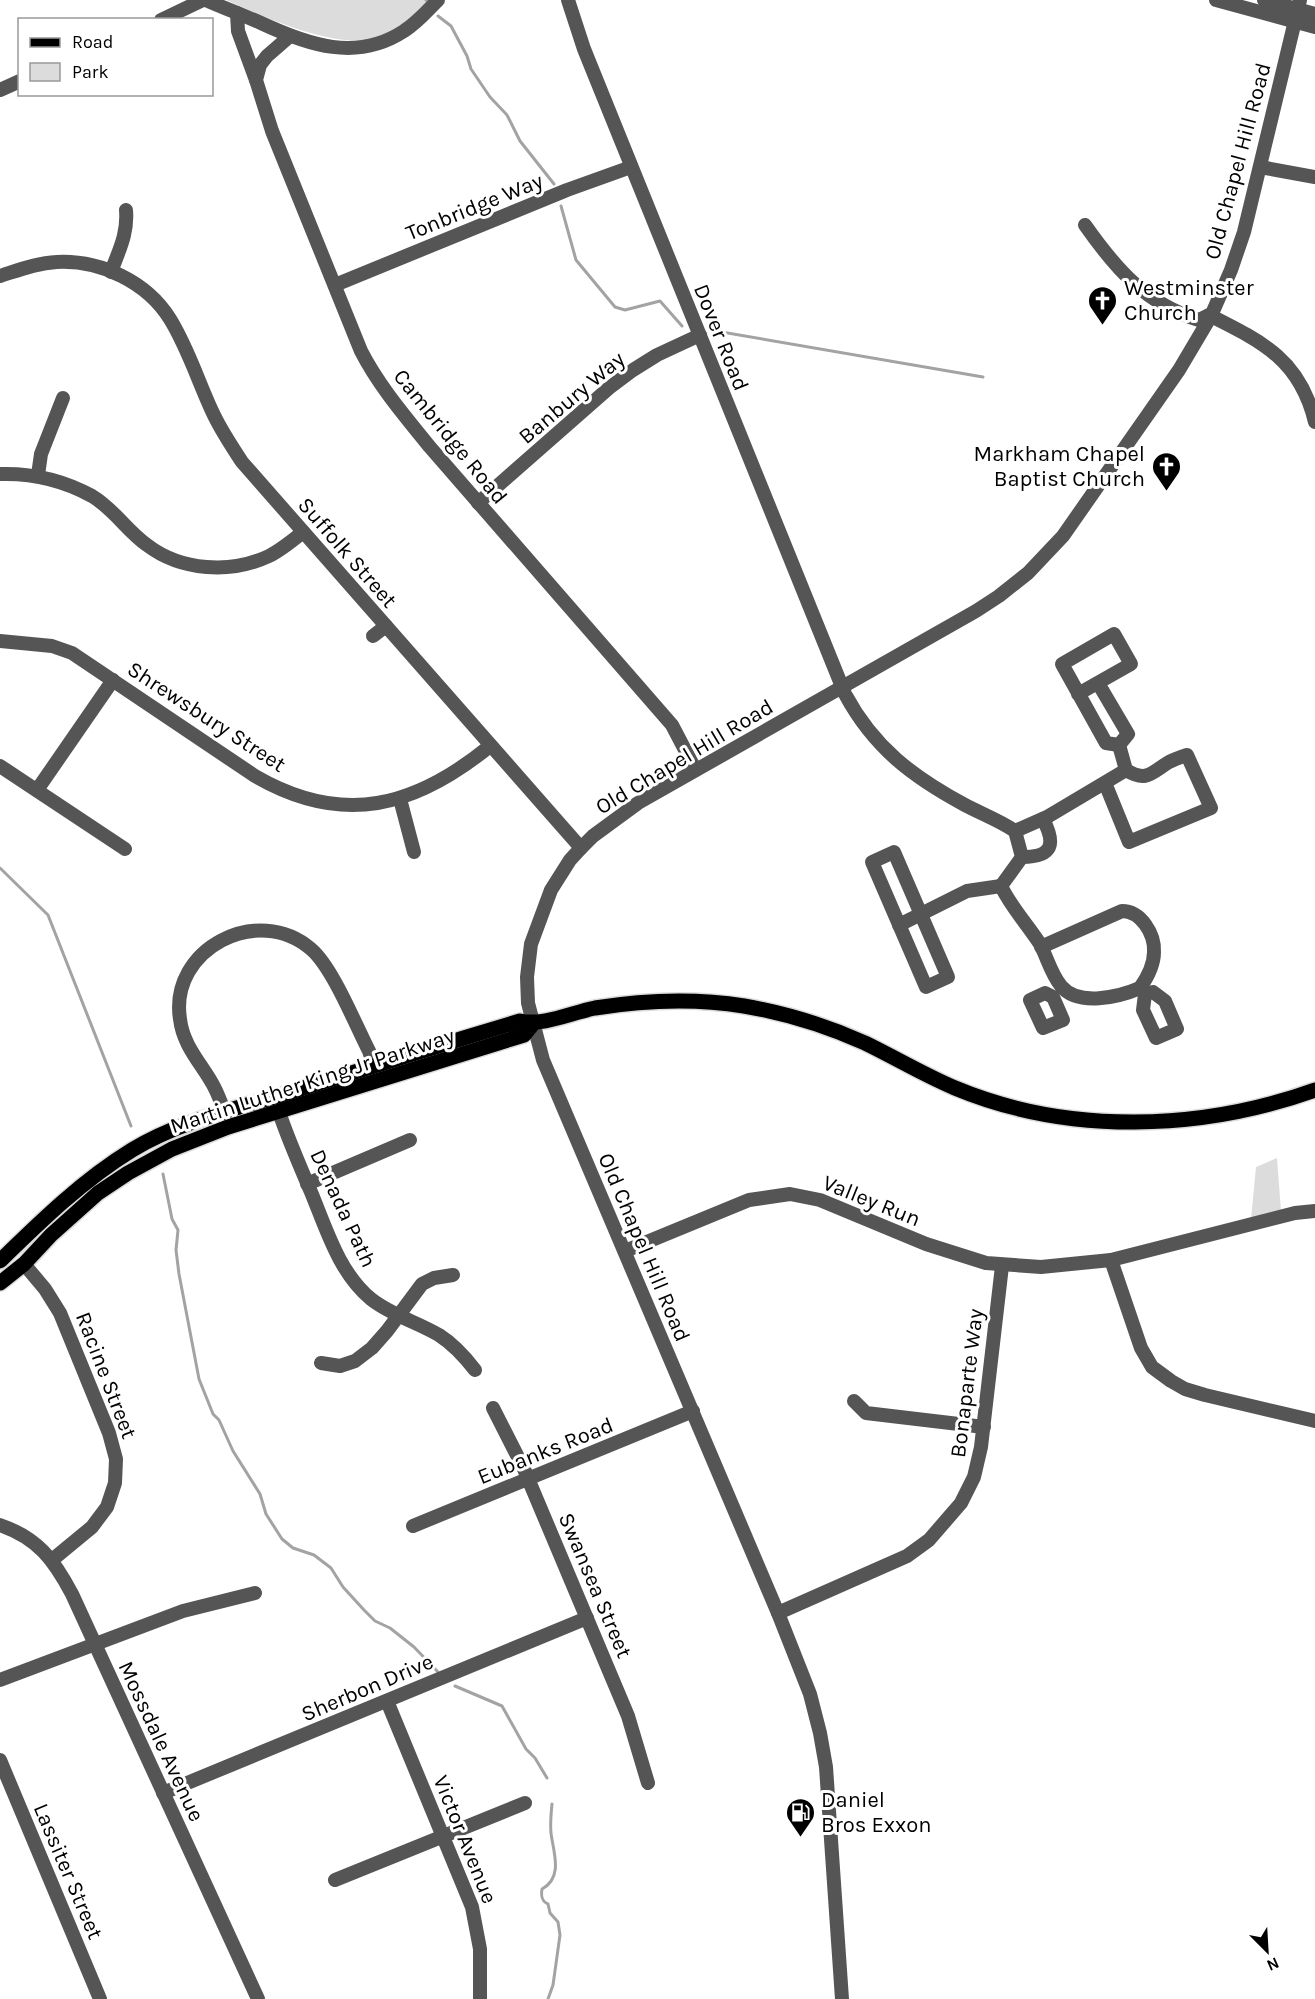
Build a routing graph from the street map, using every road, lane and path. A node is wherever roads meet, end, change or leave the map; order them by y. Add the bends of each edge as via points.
1 (204, 0) edge
2 (438, 0) edge
3 (568, 0) edge
4 (1216, 0) edge
5 (1264, 0) edge
6 (1297, 11) edge
7 (237, 13) junction
8 (1315, 14) edge
9 (165, 18) edge
10 (1315, 27) edge
11 (290, 36) junction
12 (256, 80) junction
13 (18, 82) edge
14 (0, 90) edge
15 (631, 167) junction
16 (1260, 167) junction
17 (1315, 177) edge
18 (126, 210) dead end
19 (1085, 225) dead end
20 (111, 272) junction
21 (0, 276) edge
22 (334, 285) junction
23 (1211, 316) junction
24 (700, 336) junction
25 (63, 398) dead end
26 (1315, 422) edge
27 (0, 474) edge
28 (38, 475) junction
29 (477, 503) junction
30 (303, 532) junction
31 (386, 626) junction
32 (374, 636) dead end
33 (0, 641) edge
34 (113, 680) junction
35 (1098, 682) junction
36 (842, 687) junction
37 (1078, 693) junction
38 (1119, 745) junction
39 (490, 746) junction
40 (0, 766) edge
41 (695, 769) junction
42 (1126, 770) junction
43 (1105, 783) junction
44 (38, 790) junction
45 (400, 799) junction
46 (1043, 819) junction
47 (1015, 831) junction
48 (581, 848) junction
49 (125, 849) dead end
50 (414, 852) dead end
51 (1022, 857) junction
52 (1001, 886) junction
53 (921, 915) junction
54 (899, 925) junction
55 (1041, 947) junction
56 (533, 1024) junction
57 (374, 1065) junction
58 (1315, 1090) edge
59 (279, 1112) junction
60 (225, 1113) junction
61 (410, 1140) dead end
62 (307, 1184) junction
63 (1315, 1211) edge
64 (625, 1251) junction
65 (1111, 1260) junction
66 (0, 1261) edge
67 (24, 1264) junction
68 (1002, 1266) junction
69 (453, 1275) dead end
70 (0, 1283) edge
71 (398, 1316) junction
72 (321, 1363) dead end
73 (475, 1370) dead end
74 (854, 1401) dead end
75 (493, 1408) dead end
76 (693, 1411) junction
77 (1315, 1421) edge
78 (984, 1427) junction
79 (529, 1479) junction
80 (0, 1525) edge
81 (413, 1526) dead end
82 (52, 1560) junction
83 (255, 1593) dead end
84 (778, 1612) junction
85 (587, 1618) junction
86 (94, 1645) junction
87 (0, 1680) edge
88 (387, 1701) junction
89 (0, 1760) edge
90 (648, 1783) dead end
91 (163, 1793) junction
92 (525, 1803) dead end
93 (442, 1837) junction
94 (335, 1880) dead end
95 (100, 1999) edge
96 (258, 1999) edge
97 (480, 1999) edge
98 (842, 1999) edge

1 - 7 street
1 - 9 street
2 - 11 street via 407,29 375,45 334,48
3 - 15 street, Dover Road
4 - 6 street
5 - 6 street
6 - 8 street
6 - 10 street
6 - 16 street, Old Chapel Hill Road
7 - 11 street
7 - 12 street, Cambridge Road via 238,31
11 - 12 street via 260,65
12 - 22 street, Cambridge Road via 272,131
13 - 14 street
15 - 22 street, Tonbridge Way
15 - 24 street, Dover Road
16 - 17 street
16 - 23 street, Old Chapel Hill Road via 1244,232
18 - 20 street via 125,234
19 - 23 street via 1125,277 1151,297 1195,319
20 - 21 street, Suffolk Street via 86,264 57,262
20 - 30 street, Suffolk Street via 141,288 165,312 220,428 260,484
22 - 29 street, Cambridge Road via 370,369
23 - 26 street via 1251,336 1283,360 1301,384
23 - 36 street, Old Chapel Hill Road via 1097,489 1043,559 991,601
24 - 29 street, Banbury Way via 633,370
24 - 36 street, Dover Road
25 - 28 street via 44,445
27 - 28 street
28 - 30 street via 93,497 146,545 185,564 215,568 255,561 278,551
29 - 41 street, Cambridge Road via 672,725
30 - 31 street, Suffolk Street
31 - 32 street
31 - 39 street, Suffolk Street
33 - 34 street, Shrewsbury Street via 62,649
34 - 44 street
34 - 45 street, Shrewsbury Street via 255,776 283,790 341,804
35 - 37 street
35 - 37 street via 1131,664 1114,634 1062,664
35 - 38 street via 1128,734
36 - 41 street, Old Chapel Hill Road
36 - 47 street, Dover Road via 862,722 895,759 941,791
37 - 38 street via 1106,743
38 - 42 street
39 - 45 street, Shrewsbury Street via 443,780
39 - 48 street, Suffolk Street
40 - 44 street
41 - 48 street, Old Chapel Hill Road via 638,803
42 - 43 street
42 - 43 street via 1147,776 1187,755 1210,808 1129,842
43 - 46 street
44 - 49 street
45 - 50 street
46 - 47 street
46 - 51 street via 1052,840 1050,846 1035,857
47 - 51 street
48 - 56 street, Old Chapel Hill Road via 551,890 533,935 527,976
51 - 52 street
52 - 53 street via 967,891
52 - 55 street
53 - 54 street
53 - 54 street via 948,977 938,982 926,987
53 - 54 street via 894,852 872,862
55 - 55 street via 1058,993 1098,998 1142,991 1154,945 1135,913 1122,911
56 - 57 main road, Martin Luther King Jr Parkway via 520,1021
56 - 58 main road, Martin Luther King Jr Parkway via 593,1009 662,1000 744,1006 826,1028 987,1099 1083,1119 1162,1122 1214,1117
56 - 59 main road, Martin Luther King Jr Parkway via 524,1035
56 - 64 street, Old Chapel Hill Road via 543,1060
57 - 60 main road, Martin Luther King Jr Parkway
57 - 60 street via 328,970 311,949 280,933 256,930 237,934 216,942 196,959 179,997 185,1039 213,1084
59 - 62 street, Denada Path
59 - 67 main road, Martin Luther King Jr Parkway via 214,1132 128,1173 80,1208
60 - 66 main road, Martin Luther King Jr Parkway via 133,1149 98,1173
61 - 62 street
62 - 71 street, Denada Path via 339,1259 362,1291
63 - 65 street, Valley Run
64 - 68 street, Valley Run via 749,1200 790,1194 820,1200 966,1258
64 - 76 street, Old Chapel Hill Road
65 - 68 street, Valley Run via 1050,1267
65 - 77 street via 1141,1348 1159,1373 1185,1389
67 - 70 main road, Martin Luther King Jr Parkway
67 - 82 street, Racine Street via 60,1313 116,1459 116,1483 108,1507 92,1527
68 - 78 street, Bonaparte Way
69 - 71 street via 422,1284
71 - 72 street via 372,1348 355,1361 340,1366
71 - 73 street, Denada Path via 440,1336
74 - 78 street via 866,1413
75 - 79 street, Swansea Street
76 - 79 street, Eubanks Road
76 - 84 street, Old Chapel Hill Road
78 - 84 street, Bonaparte Way via 974,1477 956,1510 929,1540 907,1556
79 - 81 street, Eubanks Road
79 - 85 street, Swansea Street
80 - 82 street, Mossdale Avenue via 33,1542
82 - 86 street, Mossdale Avenue
83 - 86 street via 183,1611
84 - 98 street, Old Chapel Hill Road via 810,1694 826,1767
85 - 88 street, Sherbon Drive
85 - 90 street, Swansea Street via 634,1731
86 - 87 street
86 - 91 street, Mossdale Avenue
88 - 91 street, Sherbon Drive
88 - 93 street, Victor Avenue
89 - 95 street, Lassiter Street
91 - 96 street, Mossdale Avenue
92 - 93 street
93 - 94 street
93 - 97 street, Victor Avenue via 476,1921

